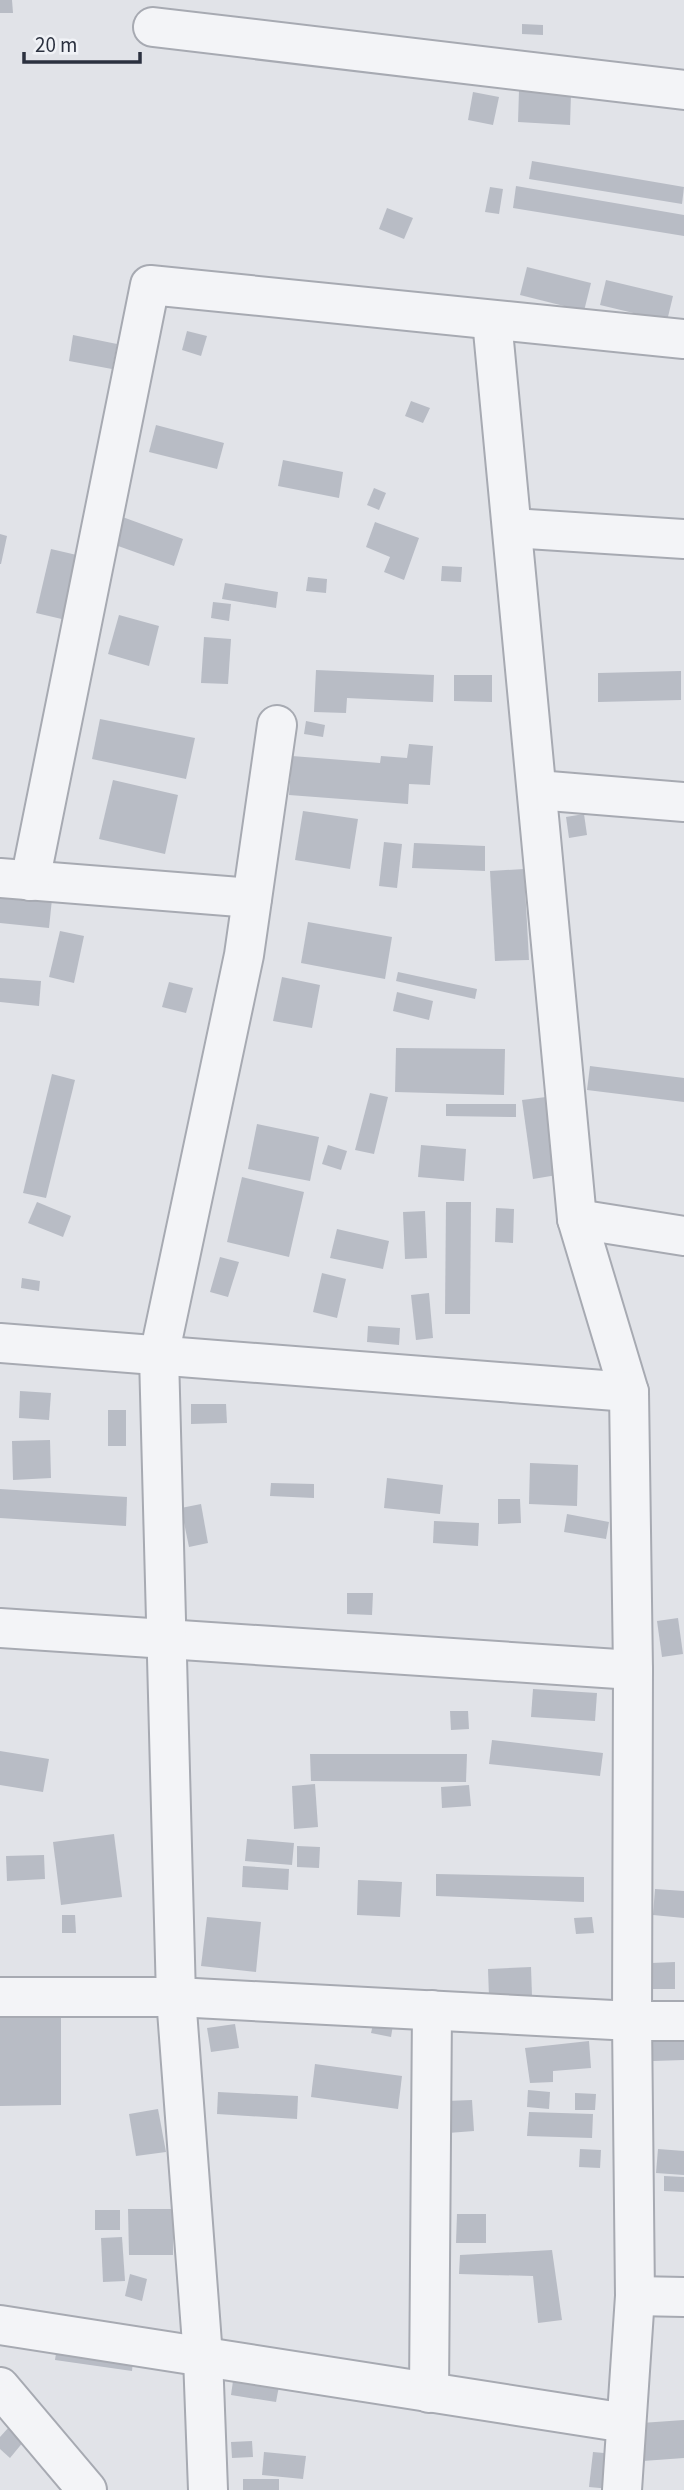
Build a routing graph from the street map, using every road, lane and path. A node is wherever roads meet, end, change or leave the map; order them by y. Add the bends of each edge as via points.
1 (153, 26) dead end
2 (684, 90) edge
3 (492, 320) junction
4 (684, 339) edge
5 (512, 528) junction
6 (684, 539) edge
7 (277, 725) dead end
8 (537, 790) junction
9 (684, 802) edge
10 (15, 879) edge
11 (253, 898) junction
12 (577, 1219) junction
13 (684, 1236) edge
14 (0, 1343) edge
15 (159, 1356) junction
16 (629, 1392) junction
17 (0, 1628) edge
18 (167, 1639) junction
19 (633, 1670) junction
20 (0, 1997) edge
21 (176, 1997) junction
22 (432, 2010) junction
23 (632, 2021) junction
24 (684, 2021) edge
25 (635, 2296) junction
26 (684, 2297) edge
27 (0, 2325) edge
28 (203, 2357) junction
29 (0, 2387) edge
30 (429, 2393) junction
31 (626, 2423) junction
32 (87, 2490) edge
33 (208, 2490) edge
34 (622, 2490) edge

1 - 2 street
3 - 4 street
3 - 5 street
3 - 10 street via 150,285
5 - 6 street
5 - 8 street
7 - 11 street
8 - 9 street
8 - 12 street
10 - 11 street
11 - 15 street
12 - 13 street
12 - 16 street
14 - 15 street
15 - 16 street
15 - 18 street
16 - 19 street
17 - 18 street
18 - 19 street
18 - 21 street
19 - 23 street
20 - 21 street
21 - 22 street
21 - 28 street
22 - 23 street
22 - 30 street
23 - 24 street
23 - 25 street
25 - 26 street
25 - 31 street
27 - 28 street
28 - 30 street
28 - 33 street
29 - 32 street
30 - 31 street
31 - 34 street

